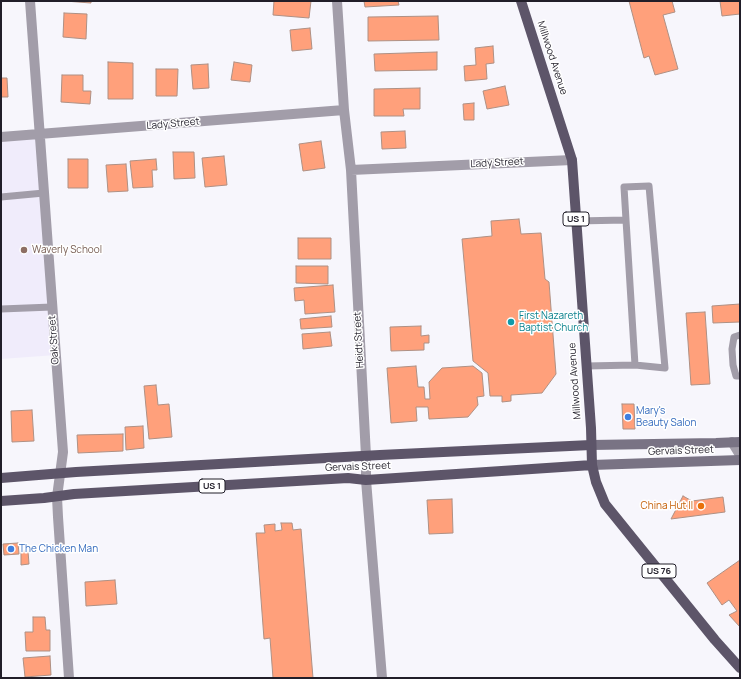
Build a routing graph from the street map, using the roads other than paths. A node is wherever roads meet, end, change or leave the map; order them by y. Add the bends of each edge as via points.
1 (30, 1) edge
2 (337, 1) edge
3 (521, 1) edge
4 (344, 110) junction
5 (39, 135) junction
6 (1, 137) edge
7 (572, 160) junction
8 (351, 170) junction
9 (44, 193) junction
10 (3, 197) edge
11 (626, 220) junction
12 (576, 221) junction
13 (52, 307) junction
14 (1, 310) edge
15 (740, 335) edge
16 (635, 365) junction
17 (586, 366) junction
18 (740, 376) edge
19 (736, 442) edge
20 (591, 444) junction
21 (740, 455) edge
22 (366, 456) junction
23 (740, 460) edge
24 (592, 465) junction
25 (60, 474) junction
26 (1, 478) edge
27 (366, 480) junction
28 (57, 496) junction
29 (1, 501) edge
30 (740, 668) edge
31 (69, 678) edge
32 (382, 678) edge

1 - 5 street, Oak Street
2 - 4 street, Heidt Street
3 - 7 main road, Millwood Avenue / US 1
4 - 5 street, Lady Street
4 - 8 street, Heidt Street
5 - 6 street, Lady Street
5 - 9 street, Oak Street
7 - 8 street, Lady Street
7 - 12 main road, Millwood Avenue / US 1
8 - 22 street, Heidt Street
9 - 10 lane
9 - 13 street, Oak Street
11 - 12 lane
11 - 16 lane
11 - 16 lane via 624,187 649,186 665,368
12 - 17 main road, Millwood Avenue / US 1
13 - 14 lane
13 - 25 street, Oak Street via 63,452
15 - 18 lane via 734,338 732,349 736,376
16 - 17 lane
17 - 20 main road, Millwood Avenue / US 1
19 - 20 main road, Gervais Street
19 - 21 street
20 - 22 main road, Gervais Street / US 1
20 - 24 main road, Millwood Avenue / US 1
22 - 25 main road, Gervais Street / US 1
22 - 27 street, Heidt Street
23 - 24 main road, Gervais Street
24 - 27 main road, Gervais Street / US 1
24 - 30 main road, Millwood Avenue / US 76 via 605,504
25 - 26 main road, Gervais Street / US 1
25 - 28 street, Oak Street
27 - 28 main road, Gervais Street / US 1 via 340,478
27 - 32 street, Heidt Street
28 - 29 main road, Gervais Street / US 1
28 - 31 street, Oak Street

